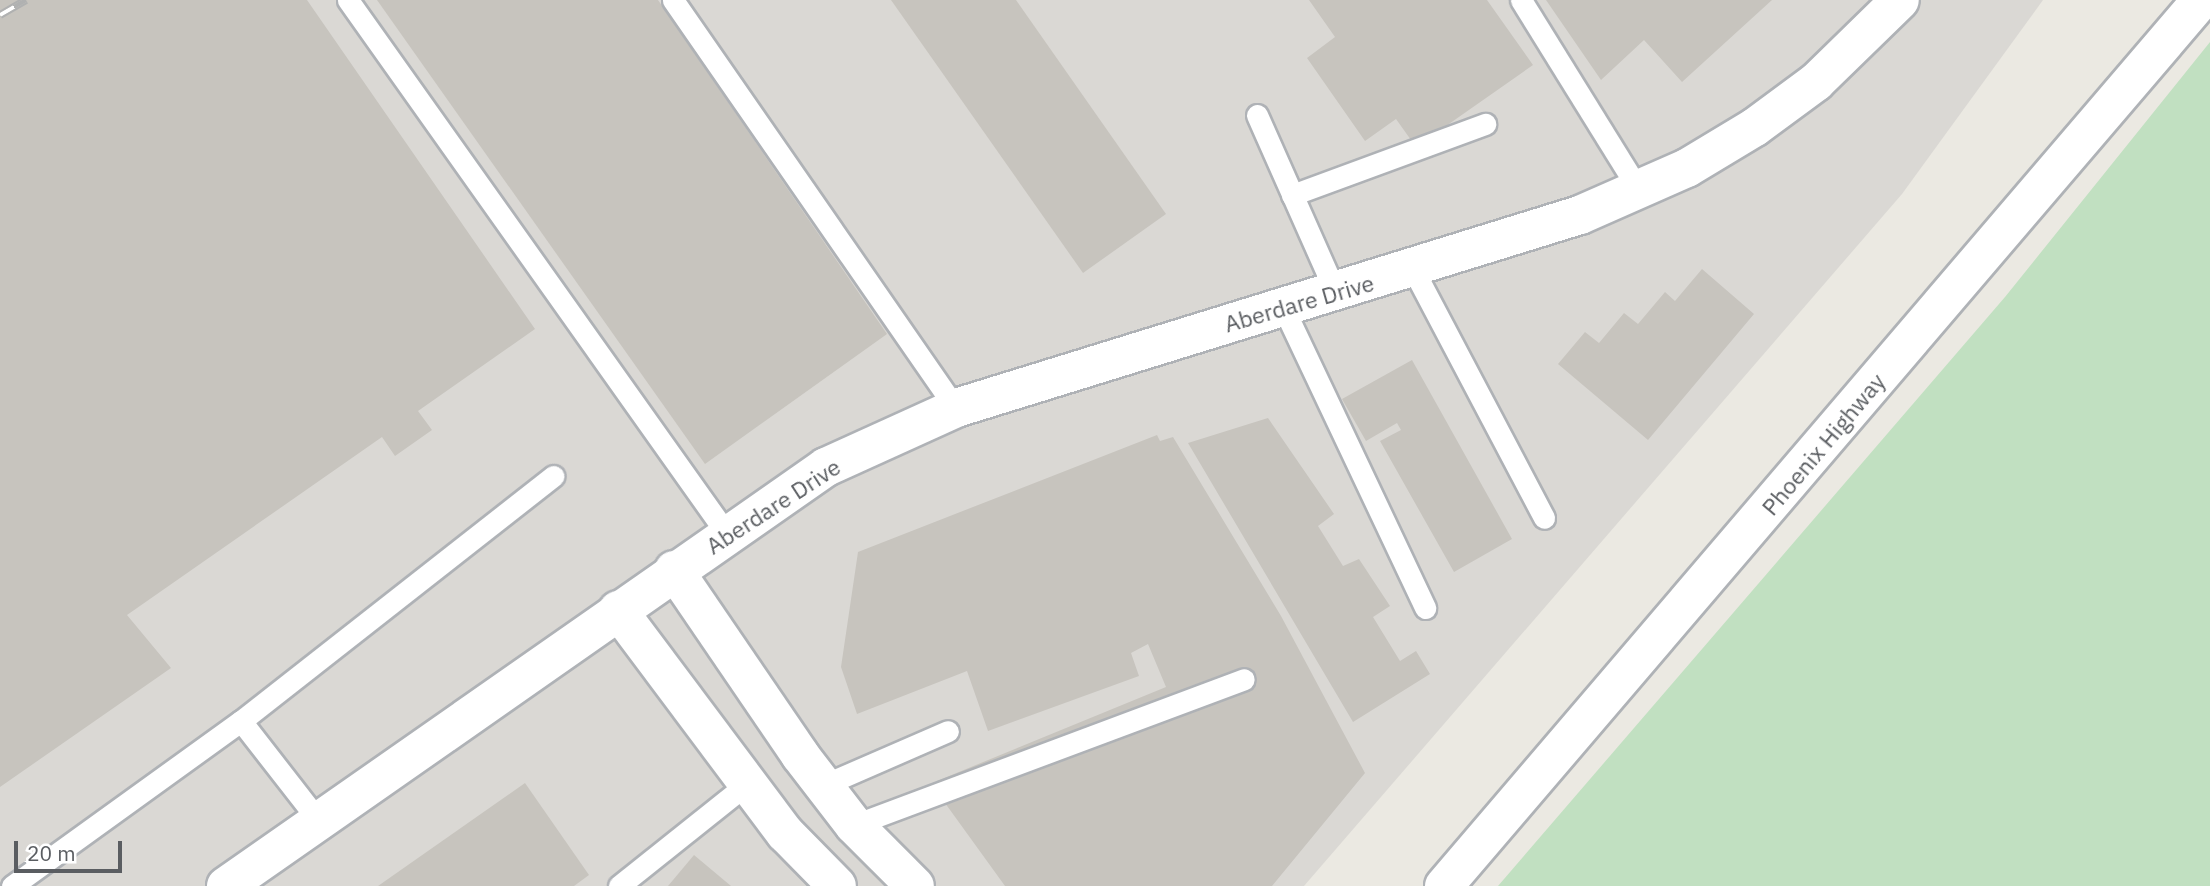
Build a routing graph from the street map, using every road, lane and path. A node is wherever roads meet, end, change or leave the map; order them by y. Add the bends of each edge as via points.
1 (348, 0) edge
2 (673, 0) edge
3 (1521, 0) edge
4 (1900, 0) edge
5 (2201, 0) edge
6 (1257, 116) dead end
7 (1485, 124) dead end
8 (1639, 190) junction
9 (1292, 195) junction
10 (1414, 271) junction
11 (1335, 291) junction
12 (1283, 307) junction
13 (956, 408) junction
14 (554, 477) dead end
15 (1544, 518) dead end
16 (727, 534) junction
17 (674, 570) junction
18 (1425, 608) dead end
19 (618, 610) junction
20 (1244, 679) dead end
21 (241, 721) junction
22 (948, 732) dead end
23 (748, 783) junction
24 (824, 785) junction
25 (318, 820) junction
26 (854, 825) junction
27 (12, 886) edge
28 (226, 886) edge
29 (619, 886) edge
30 (837, 886) edge
31 (915, 886) edge
32 (1444, 886) edge

1 - 16 lane
2 - 13 lane
3 - 8 lane
4 - 8 street, Aberdare Drive via 1816,82 1755,127
5 - 32 street, Phoenix Highway
6 - 9 lane
7 - 9 lane
8 - 10 street, Aberdare Drive
9 - 11 lane
10 - 11 street, Aberdare Drive
10 - 15 lane
11 - 12 street, Aberdare Drive
12 - 13 street, Aberdare Drive
12 - 18 lane
13 - 16 street, Aberdare Drive via 826,467
14 - 21 lane
16 - 17 street, Aberdare Drive
17 - 19 street, Aberdare Drive
17 - 24 street
19 - 23 street
19 - 25 street, Aberdare Drive
20 - 26 lane
21 - 25 lane
21 - 27 lane
22 - 24 lane
23 - 29 lane
23 - 30 street
24 - 26 street
25 - 28 street, Aberdare Drive
26 - 31 street

